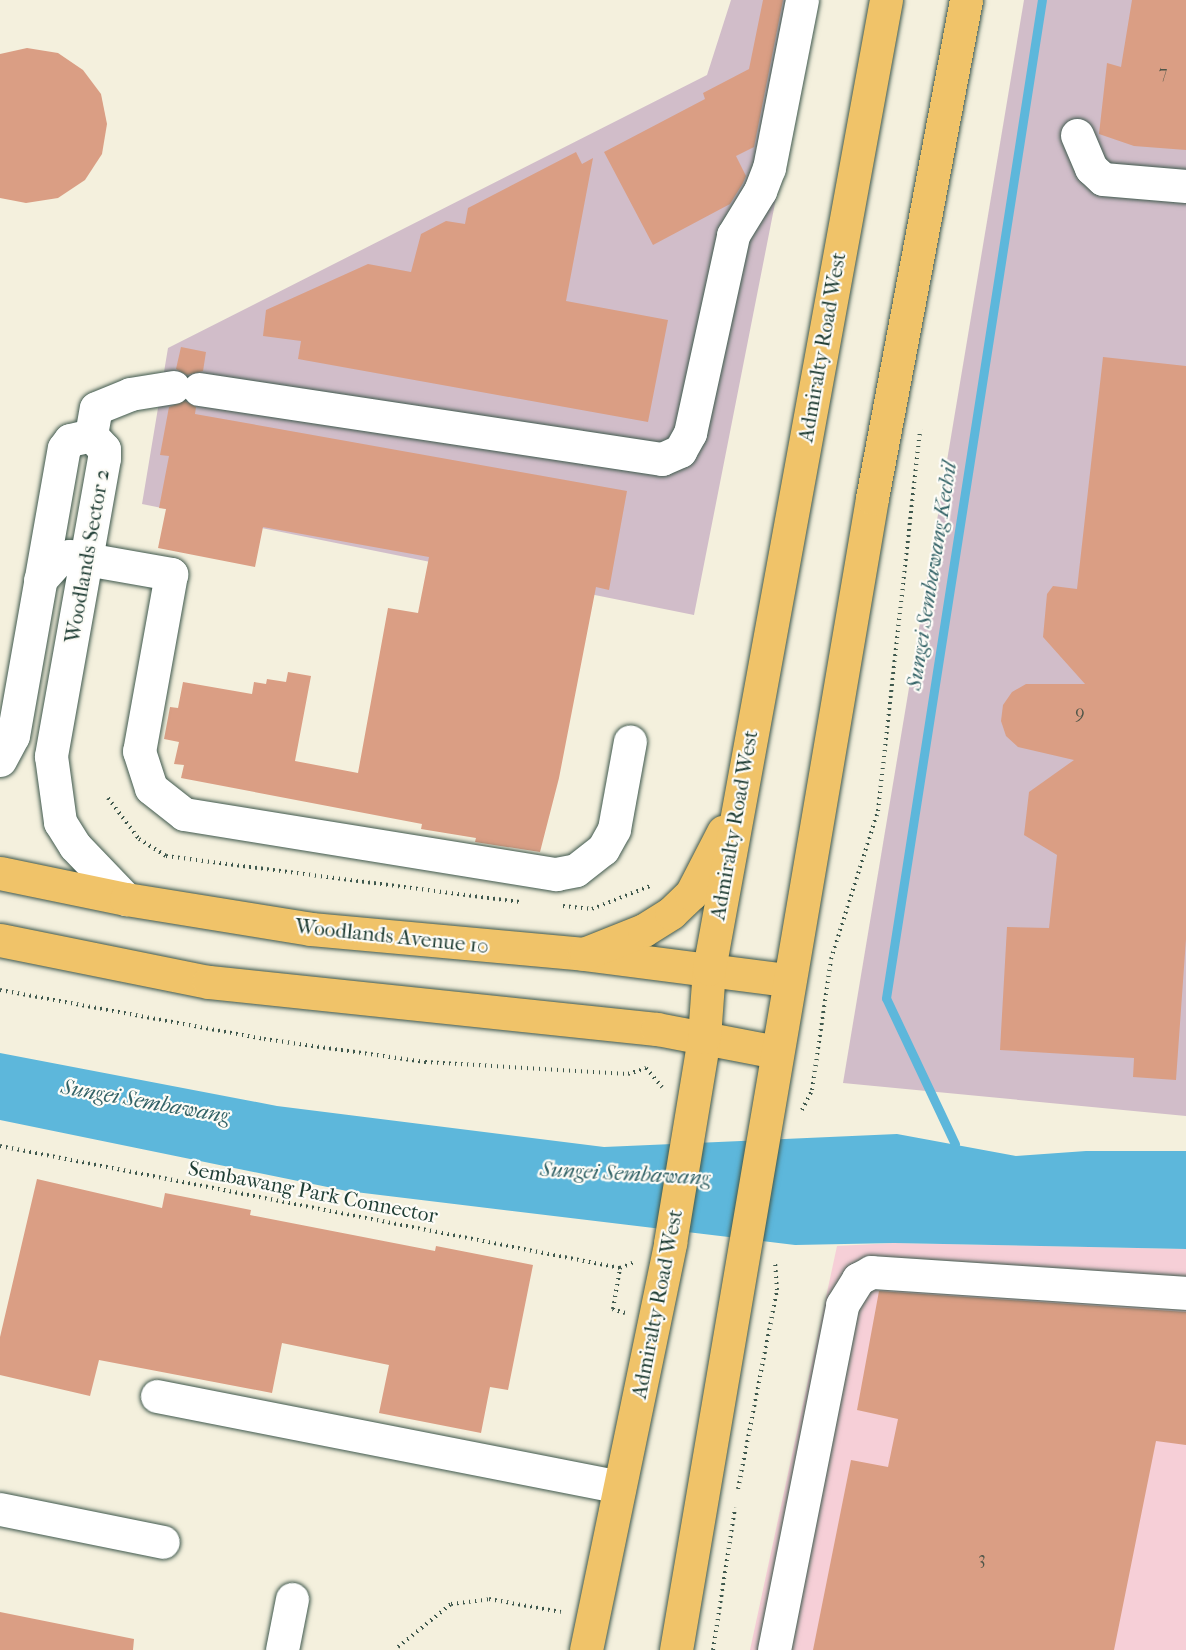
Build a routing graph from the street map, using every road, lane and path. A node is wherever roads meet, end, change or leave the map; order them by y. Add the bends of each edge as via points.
1 (802, 0) edge
2 (886, 0) edge
3 (966, 0) edge
4 (1077, 135) dead end
5 (1186, 186) edge
6 (921, 422) dead end
7 (91, 435) junction
8 (87, 558) junction
9 (40, 580) junction
10 (630, 741) dead end
11 (0, 760) edge
12 (108, 798) dead end
13 (738, 801) junction
14 (0, 873) edge
15 (656, 884) dead end
16 (126, 899) junction
17 (523, 903) dead end
18 (558, 906) dead end
19 (0, 940) edge
20 (584, 954) junction
21 (709, 969) junction
22 (788, 980) junction
23 (0, 990) edge
24 (704, 1038) junction
25 (776, 1052) junction
26 (678, 1094) junction
27 (782, 1119) junction
28 (0, 1146) edge
29 (772, 1253) dead end
30 (620, 1268) dead end
31 (1186, 1293) edge
32 (157, 1396) dead end
33 (619, 1486) junction
34 (0, 1509) edge
35 (163, 1542) dead end
36 (292, 1599) dead end
37 (588, 1635) edge
38 (398, 1647) dead end
39 (282, 1650) edge
40 (676, 1650) edge
41 (713, 1650) edge
42 (774, 1650) edge

1 - 7 street via 769,168 733,235 690,433 680,451 662,459 186,388 130,394 96,408
2 - 13 main road, Admiralty Road West
3 - 22 main road via 872,498
4 - 5 street via 1091,168 1103,179
6 - 27 path via 878,811 831,959 812,1090
7 - 8 street, Woodlands Sector 2 via 104,449 104,458
7 - 9 street, Woodlands Sector 2 via 70,440 64,448
8 - 9 street via 58,560
8 - 10 street via 171,574 139,751 151,788 184,814 555,874 576,870 603,849 614,829
8 - 16 street, Woodlands Sector 2 via 51,756 60,822 75,846
9 - 11 street, Woodlands Sector 2 via 13,736
12 - 17 path via 139,839 166,856
13 - 20 main road via 691,894 644,930
13 - 21 main road, Admiralty Road West
14 - 16 main road, Woodlands Avenue 10
15 - 18 path via 592,909
16 - 20 main road, Woodlands Avenue 10 via 311,929
19 - 24 main road via 209,982 622,1025
20 - 21 main road, Woodlands Avenue 10
21 - 22 main road, Woodlands Avenue 10
21 - 24 main road, Admiralty Road West
22 - 25 main road
23 - 26 path via 264,1039 425,1062 628,1074 646,1068
24 - 25 main road
24 - 26 main road, Admiralty Road West
25 - 27 main road
26 - 33 main road, Admiralty Road West via 670,1243
27 - 40 main road via 742,1263
28 - 30 path, Sembawang Park Connector
29 - 41 path via 777,1290 737,1495
31 - 42 street via 871,1272 858,1279 842,1305
32 - 33 street
33 - 37 main road, Admiralty Road West
34 - 35 street
36 - 39 street
37 - 38 path via 489,1599 450,1604

